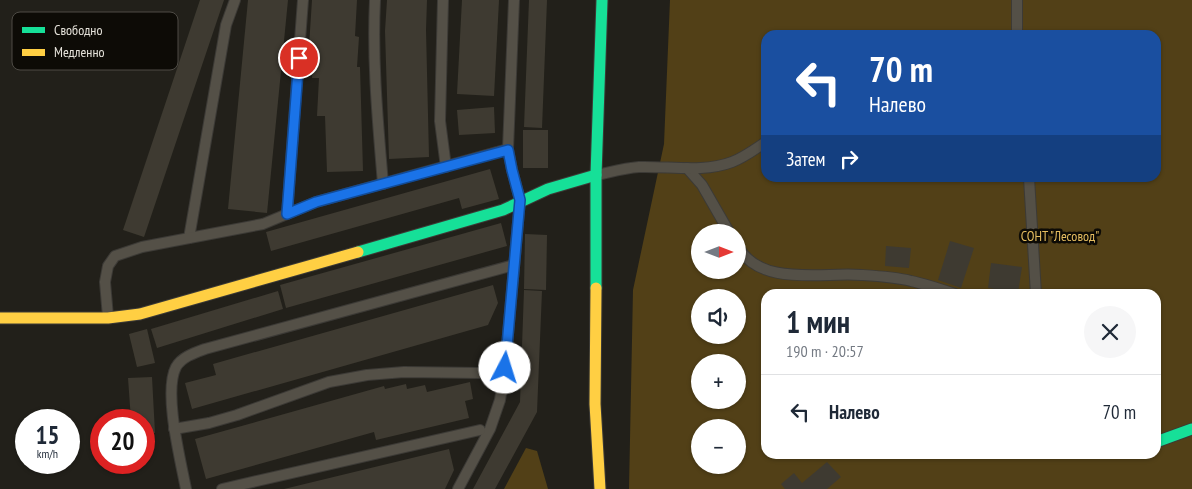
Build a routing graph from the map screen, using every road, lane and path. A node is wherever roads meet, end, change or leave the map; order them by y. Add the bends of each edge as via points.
1 (235, 0) edge
2 (303, 0) edge
3 (375, 0) edge
4 (443, 0) edge
5 (514, 0) edge
6 (602, 0) edge
7 (1017, 0) edge
8 (1017, 30) edge
9 (761, 145) edge
10 (508, 150) junction
11 (446, 166) junction
12 (687, 168) junction
13 (596, 175) junction
14 (1028, 182) edge
15 (382, 184) junction
16 (520, 200) junction
17 (287, 214) junction
18 (724, 224) edge
19 (189, 238) junction
20 (746, 259) edge
21 (514, 265) junction
22 (937, 289) edge
23 (1036, 289) edge
24 (0, 318) edge
25 (108, 318) junction
26 (505, 368) junction
27 (174, 429) junction
28 (1192, 429) edge
29 (480, 430) dead end
30 (1161, 440) edge
31 (186, 489) edge
32 (222, 489) edge
33 (458, 489) edge
34 (600, 489) edge

1 - 19 lane via 226,26
2 - 17 lane
3 - 15 lane via 373,34
4 - 11 lane via 440,121
5 - 10 lane
6 - 13 street
7 - 8 lane
9 - 12 lane via 732,162
10 - 11 lane
10 - 16 lane
11 - 15 lane
12 - 13 lane via 638,167
12 - 18 lane via 702,185
13 - 16 street via 548,188
13 - 34 street via 595,404
14 - 23 lane
15 - 17 lane via 316,202
16 - 21 lane
16 - 25 street via 494,213 140,314
17 - 19 lane via 263,224
19 - 25 lane via 115,256 108,266 106,282
20 - 22 lane via 757,267 785,275 868,276 910,281
21 - 26 lane
21 - 27 lane via 187,356 176,367 172,386
24 - 25 street
26 - 27 lane via 480,373 404,372 329,382 237,415
26 - 33 lane via 500,400 490,429
27 - 31 lane
28 - 30 street
29 - 32 lane

